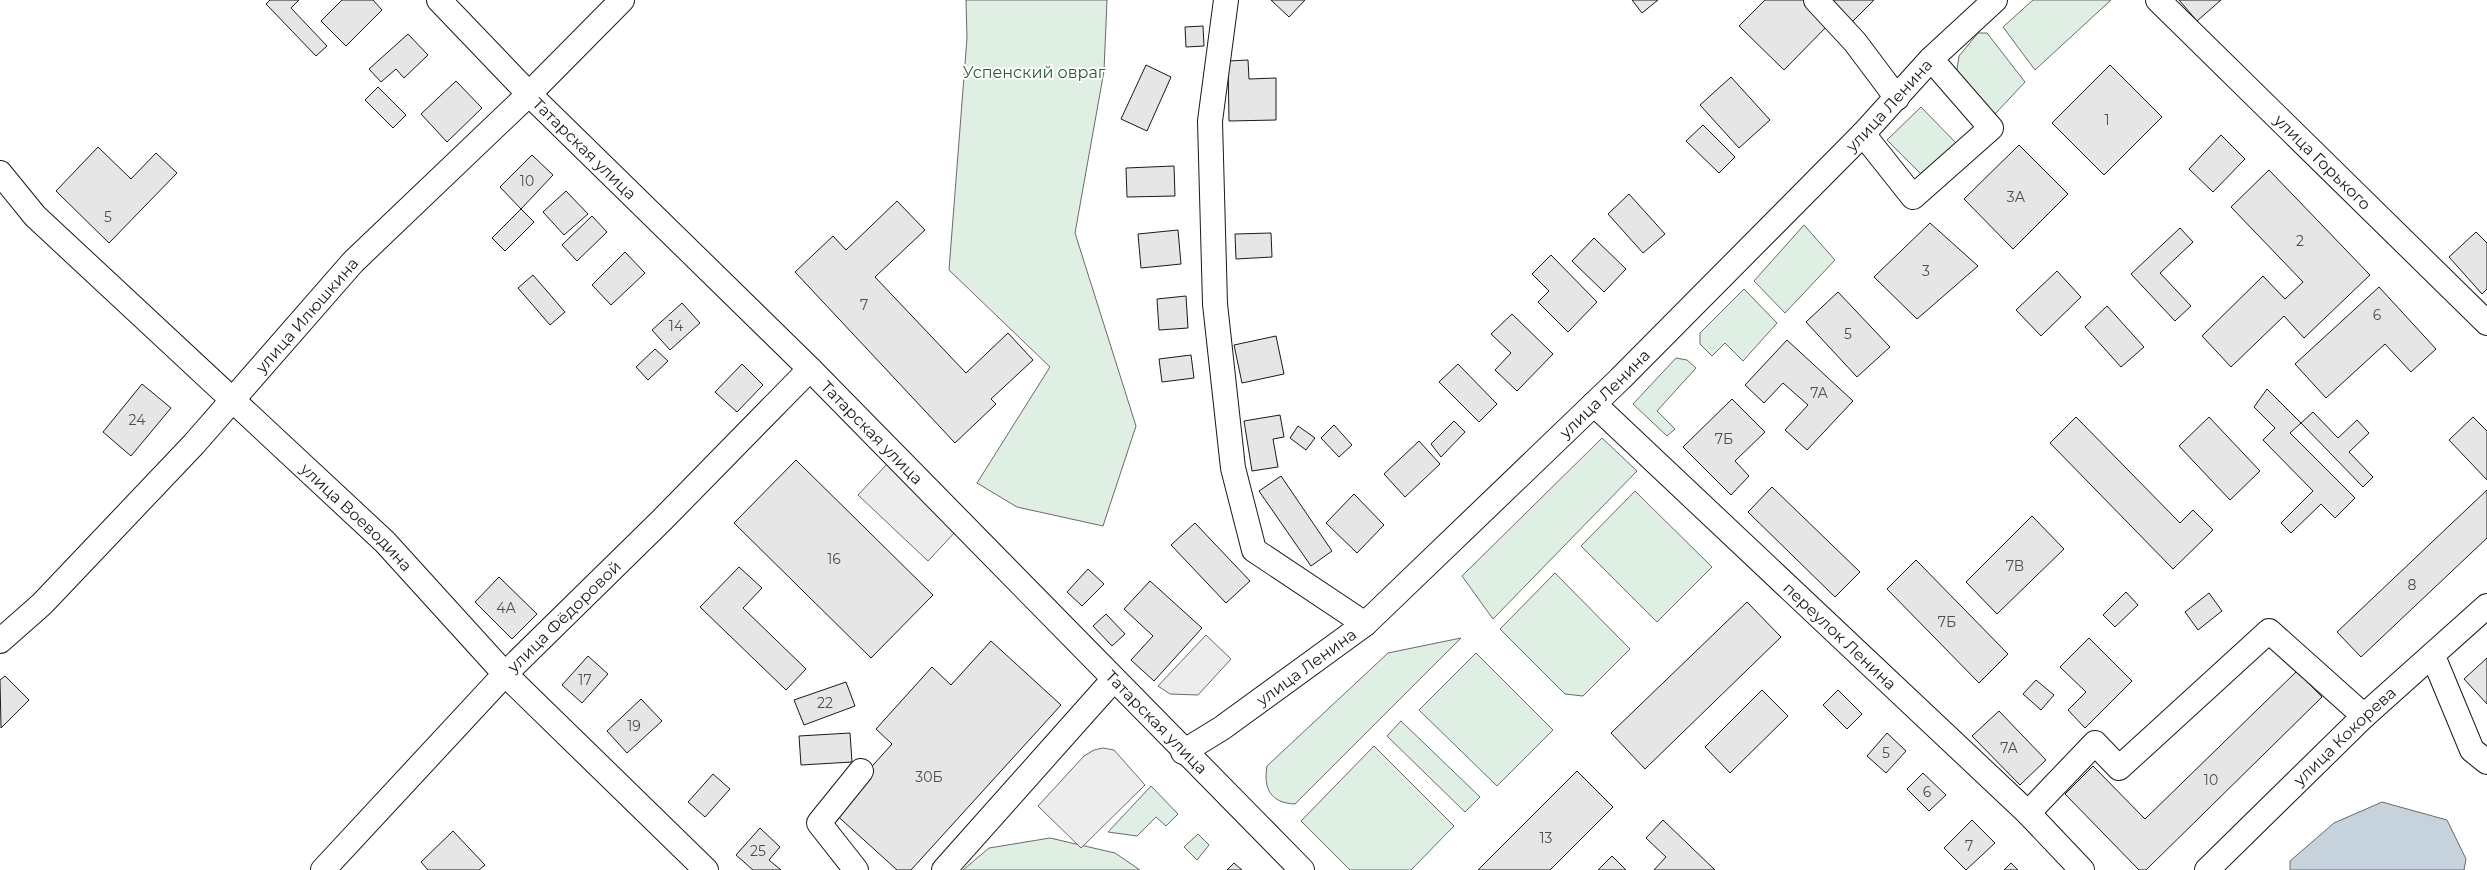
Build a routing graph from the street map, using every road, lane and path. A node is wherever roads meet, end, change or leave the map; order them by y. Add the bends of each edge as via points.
1 (439, 0) edge
2 (622, 0) edge
3 (1226, 0) edge
4 (1816, 0) edge
5 (1995, 0) edge
6 (2158, 0) edge
7 (1931, 59) junction
8 (529, 94) junction
9 (1897, 98) junction
10 (1863, 134) junction
11 (0, 173) edge
12 (2487, 324) edge
13 (810, 369) junction
14 (232, 400) junction
15 (1594, 404) junction
16 (2487, 606) edge
17 (1365, 624) junction
18 (0, 640) edge
19 (2433, 656) junction
20 (506, 674) junction
21 (1114, 679) junction
22 (2364, 716) junction
23 (1183, 752) junction
24 (2487, 762) edge
25 (861, 771) dead end
26 (2028, 813) junction
27 (323, 870) edge
28 (706, 870) edge
29 (856, 870) edge
30 (944, 870) edge
31 (1302, 870) edge
32 (2082, 870) edge
33 (2207, 870) edge

1 - 8 street, Татарская улица
2 - 8 street, улица Илюшкина
3 - 17 street via 1210,121 1215,304 1233,468 1254,550
4 - 9 street via 1855,42
5 - 7 street, улица Ленина
6 - 12 street, улица Горького
7 - 9 street, улица Ленина
7 - 10 street via 1991,128 1913,197
8 - 13 street, Татарская улица
8 - 14 street, улица Илюшкина via 353,262
9 - 10 street, улица Ленина
10 - 15 street, улица Ленина
11 - 14 street, улица Воеводина via 35,216
13 - 20 street, улица Фёдоровой
13 - 21 street, Татарская улица
14 - 18 street, улица Илюшкина via 42,604
14 - 20 street, улица Воеводина via 385,542
15 - 17 street, улица Ленина
15 - 26 street, переулок Ленина
16 - 19 street, улица Кокорева
17 - 23 street, улица Ленина via 1222,728
19 - 22 street, улица Кокорева
19 - 24 street via 2472,750
20 - 27 street, улица Фёдоровой
20 - 28 street, улица Воеводина
21 - 23 street, Татарская улица
21 - 30 street
22 - 26 street via 2269,630 2119,768 2095,743
22 - 33 street, улица Кокорева
23 - 31 street, Татарская улица
25 - 29 street via 819,823
26 - 32 street, переулок Ленина

